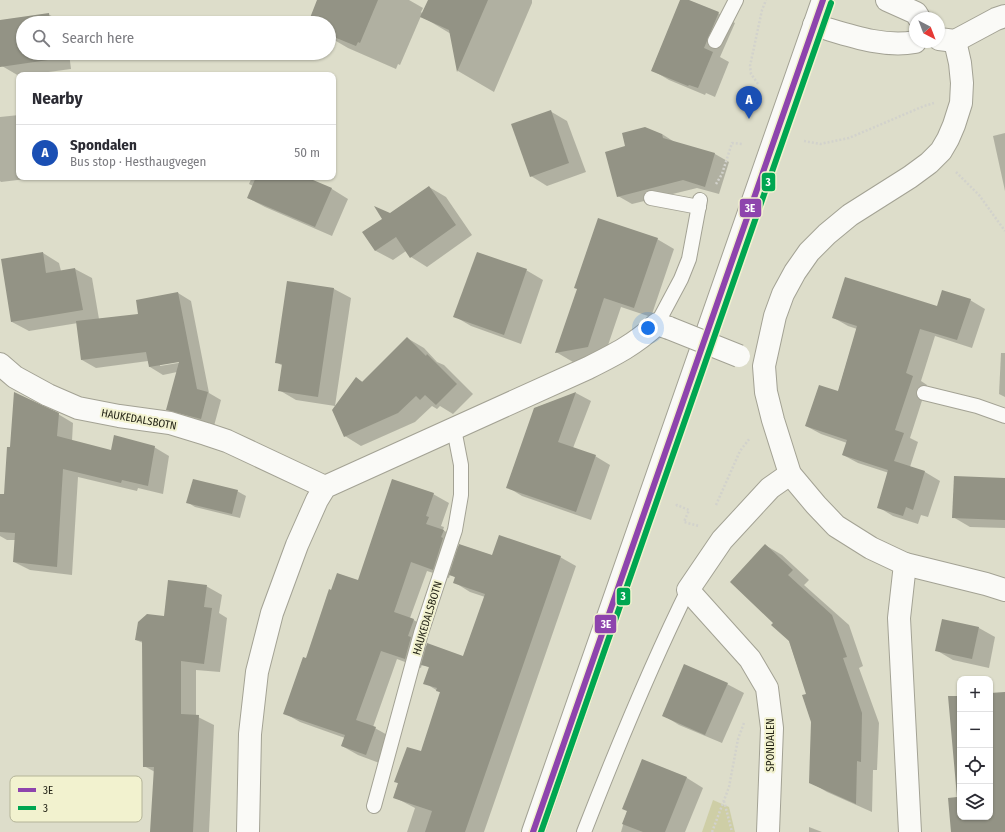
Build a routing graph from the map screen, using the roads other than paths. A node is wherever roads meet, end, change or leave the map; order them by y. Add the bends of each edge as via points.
1 (736, 0) edge
2 (823, 0) edge
3 (887, 0) edge
4 (914, 12) edge
5 (1005, 16) edge
6 (814, 25) junction
7 (947, 40) edge
8 (715, 41) dead end
9 (909, 43) edge
10 (651, 198) dead end
11 (663, 326) junction
12 (0, 364) edge
13 (764, 366) junction
14 (924, 393) dead end
15 (1005, 416) edge
16 (454, 429) junction
17 (790, 474) junction
18 (325, 487) junction
19 (906, 564) junction
20 (688, 590) junction
21 (1005, 590) edge
22 (374, 806) dead end
23 (248, 832) edge
24 (533, 832) edge
25 (584, 832) edge
26 (768, 832) edge
27 (910, 832) edge

1 - 8 lane
2 - 6 street
3 - 4 street
5 - 7 street
6 - 9 street via 869,40
6 - 24 street
7 - 13 street via 960,63 962,83 961,103 948,140 929,163 850,215 809,252 783,294 775,316
10 - 11 lane via 700,203 689,260
11 - 13 street, bridge
11 - 16 street via 622,352
12 - 18 street, HAUKEDALSBOTN via 15,377 78,408 170,423 206,434 227,441
13 - 17 street via 766,392
14 - 15 lane
16 - 18 street
16 - 22 lane, HAUKEDALSBOTN via 461,465 461,495 455,530 421,633
17 - 19 street via 836,526 871,548
17 - 20 street via 770,488 722,540
18 - 23 street via 295,552 272,613 257,672 250,734
19 - 21 street
19 - 27 street via 899,618
20 - 25 lane via 661,644
20 - 26 street, SPONDALEN via 750,659 767,688 772,728

